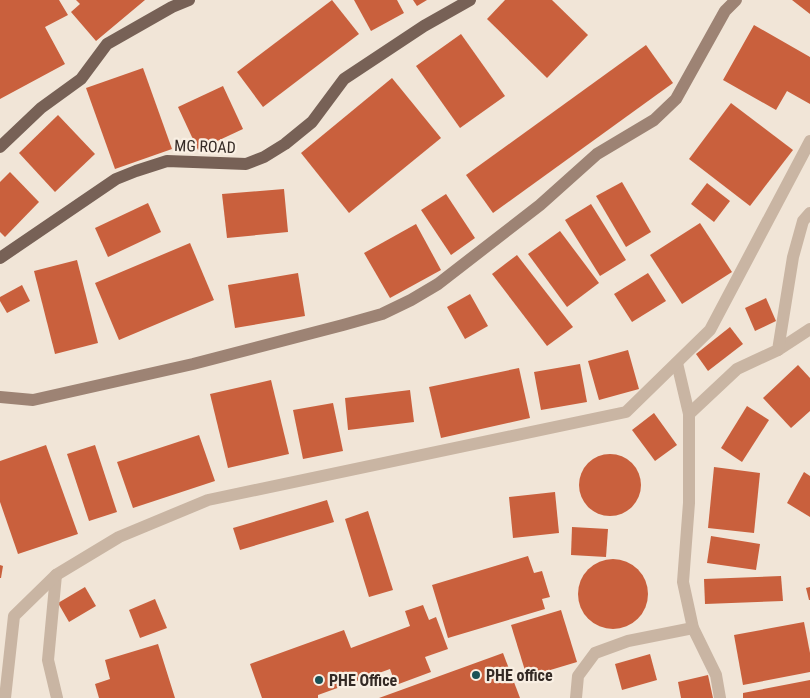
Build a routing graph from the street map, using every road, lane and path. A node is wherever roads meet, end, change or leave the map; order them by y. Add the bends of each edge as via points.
1 (189, 0) edge
2 (470, 0) edge
3 (736, 0) edge
4 (810, 141) edge
5 (0, 147) edge
6 (810, 213) edge
7 (0, 258) edge
8 (810, 328) edge
9 (778, 350) junction
10 (677, 363) junction
11 (0, 397) edge
12 (689, 414) junction
13 (56, 575) junction
14 (693, 628) junction
15 (6, 698) edge
16 (57, 698) edge
17 (576, 698) edge
18 (720, 698) edge

1 - 5 main road via 107,44 81,79 41,108
2 - 7 main road, MG ROAD via 344,79 312,122 264,157 246,164 166,161 136,171 116,179
3 - 11 main road via 725,11 676,99 654,120 597,154 540,206 438,284 411,300 382,314 193,364 33,400
4 - 10 street via 710,330
6 - 9 street via 802,221 793,257
8 - 9 street
9 - 12 street via 737,369
10 - 12 street
10 - 13 street via 626,412 208,500 118,537
12 - 14 street via 689,503 683,582
13 - 15 street via 14,616
13 - 16 street via 48,660
14 - 17 street via 628,641 595,653 578,676
14 - 18 street via 716,675

